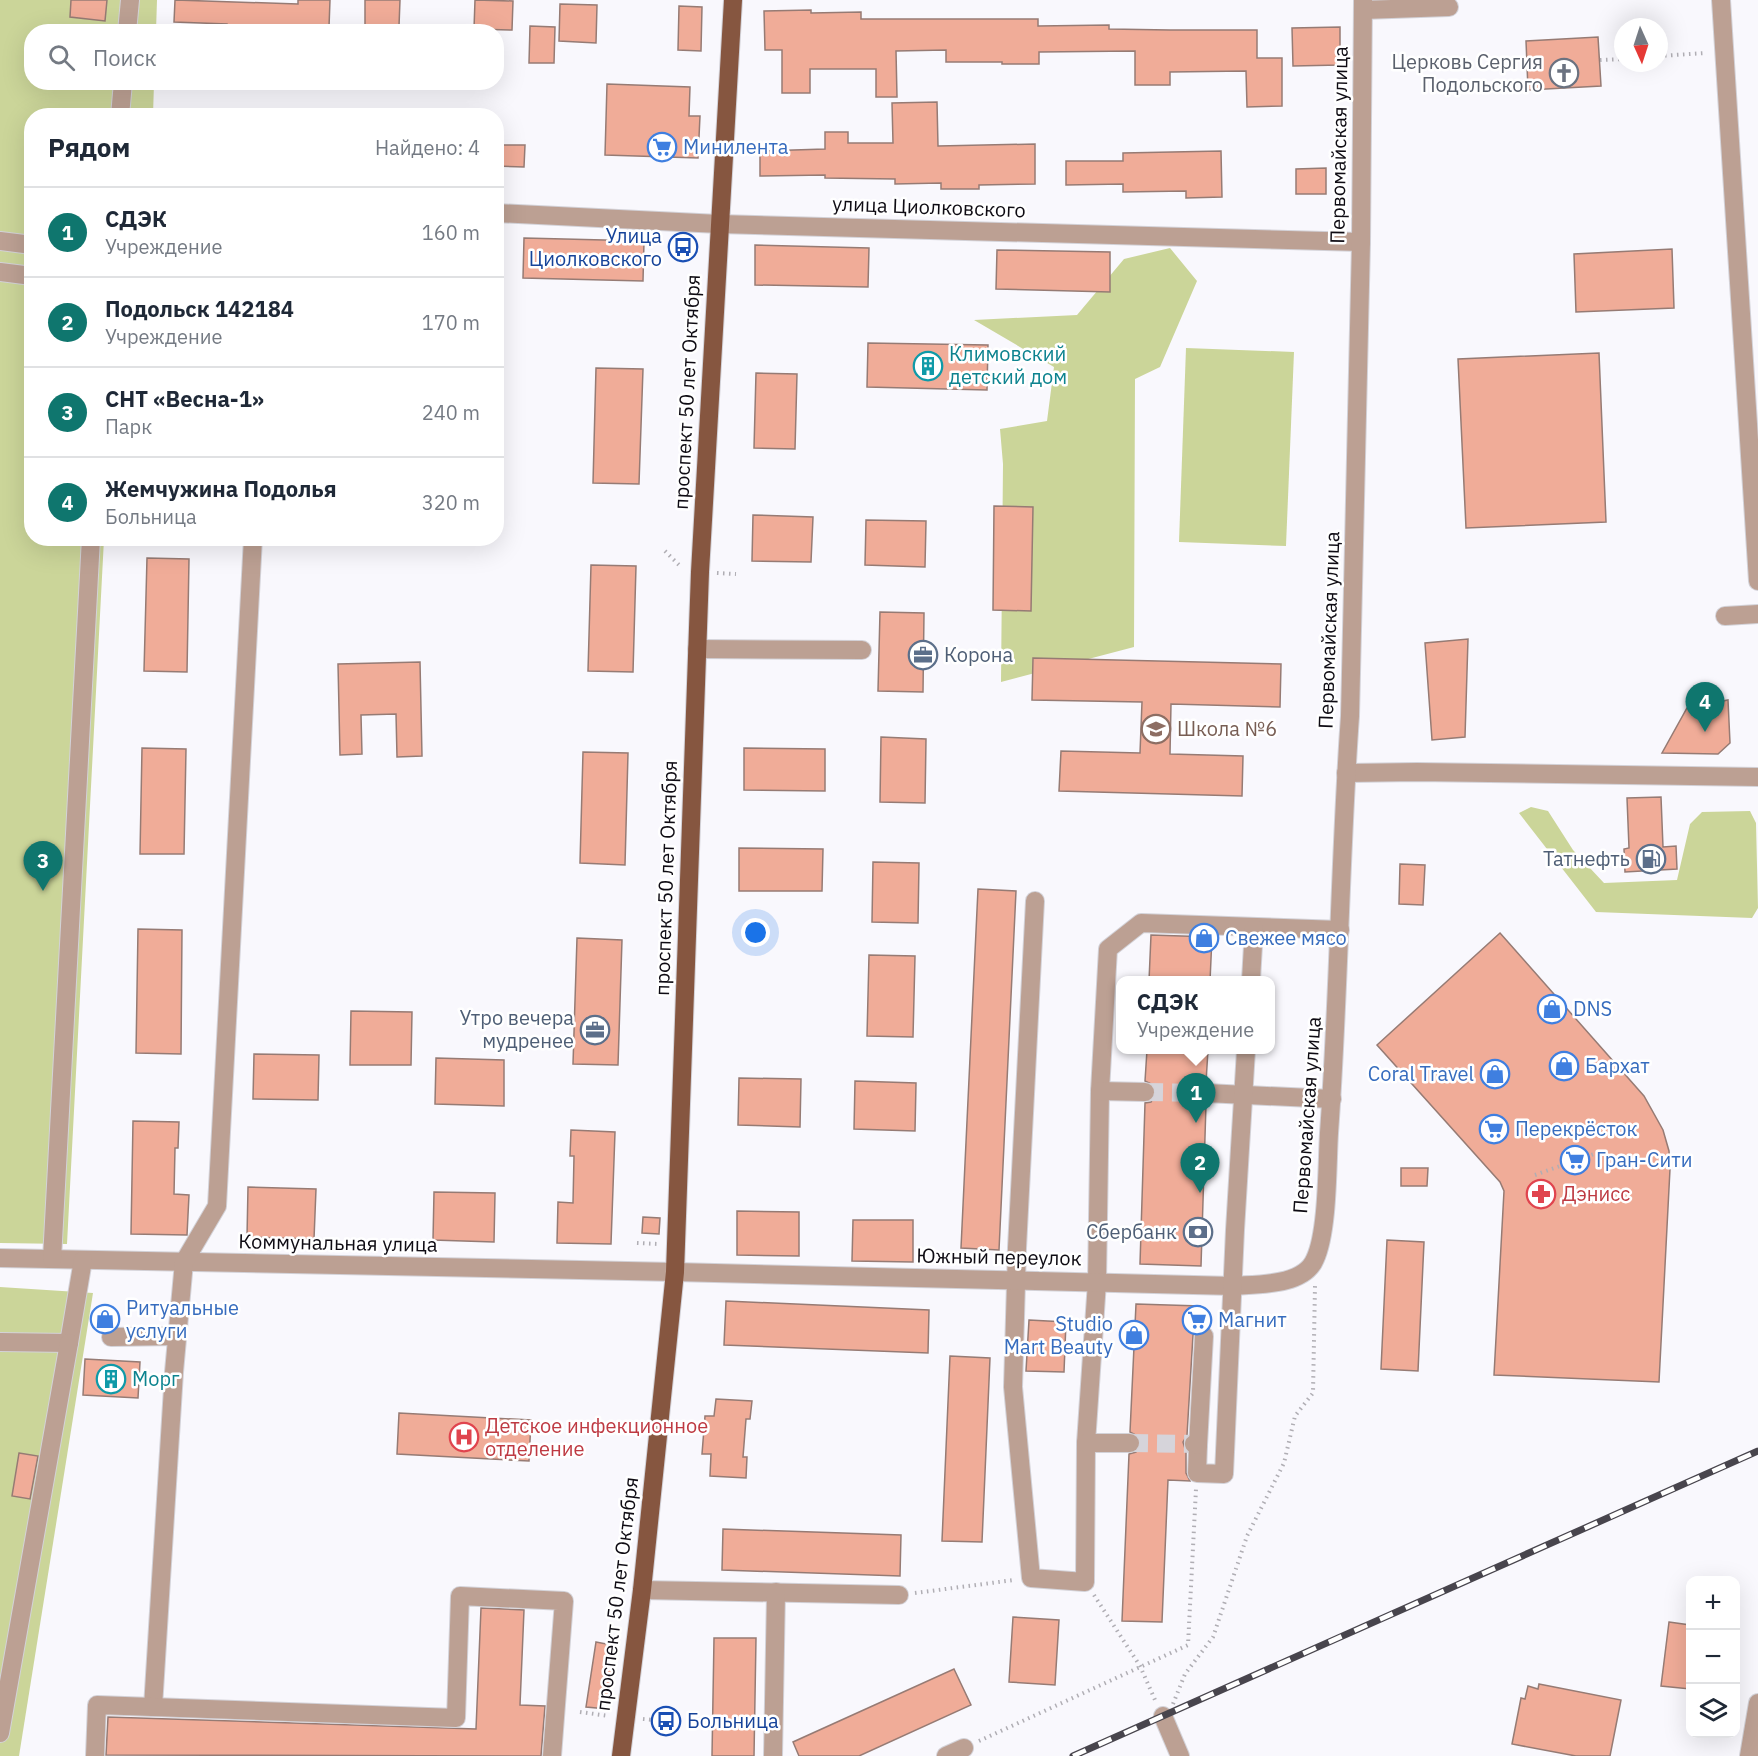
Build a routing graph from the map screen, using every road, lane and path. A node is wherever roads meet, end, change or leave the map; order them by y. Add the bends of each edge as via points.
1 (130, 0) edge
2 (733, 0) edge
3 (1721, 0) edge
4 (1363, 5) edge
5 (1449, 7) dead end
6 (128, 24) edge
7 (1725, 51) junction
8 (1668, 55) edge
9 (1614, 59) edge
10 (1600, 60) dead end
11 (122, 90) edge
12 (121, 108) edge
13 (504, 213) edge
14 (719, 224) junction
15 (0, 241) edge
16 (1361, 242) junction
17 (24, 244) edge
18 (0, 272) edge
19 (24, 275) edge
20 (91, 546) edge
21 (253, 546) edge
22 (665, 551) dead end
23 (685, 572) dead end
24 (713, 573) dead end
25 (736, 573) dead end
26 (1758, 581) edge
27 (1758, 614) edge
28 (1725, 616) dead end
29 (697, 649) junction
30 (861, 650) dead end
31 (1346, 773) junction
32 (1758, 777) edge
33 (1035, 902) dead end
34 (1254, 928) junction
35 (1340, 930) junction
36 (1251, 976) edge
37 (1246, 1054) edge
38 (1100, 1091) junction
39 (1145, 1092) tunnel mouth
40 (1206, 1093) tunnel mouth
41 (1244, 1094) junction
42 (1332, 1099) junction
43 (1594, 1154) dead end
44 (1535, 1175) dead end
45 (638, 1243) dead end
46 (665, 1244) dead end
47 (0, 1258) edge
48 (52, 1259) junction
49 (83, 1260) junction
50 (1315, 1260) junction
51 (184, 1262) junction
52 (675, 1272) junction
53 (1016, 1280) junction
54 (1097, 1282) junction
55 (1233, 1286) junction
56 (177, 1336) junction
57 (1204, 1336) dead end
58 (111, 1337) dead end
59 (0, 1342) edge
60 (69, 1343) junction
61 (1086, 1443) junction
62 (1130, 1443) tunnel mouth
63 (1197, 1473) junction
64 (1031, 1578) junction
65 (1085, 1582) junction
66 (642, 1590) junction
67 (776, 1592) junction
68 (899, 1595) joint
69 (1140, 1666) junction
70 (1758, 1703) edge
71 (153, 1707) junction
72 (1166, 1715) junction
73 (0, 1733) edge
74 (964, 1748) joint
75 (95, 1756) edge
76 (552, 1756) edge
77 (621, 1756) edge
78 (773, 1756) edge
79 (946, 1756) edge
80 (1180, 1756) edge
81 (1749, 1756) edge

1 - 6 street
2 - 14 main road, проспект 50 лет Октября
3 - 7 street
4 - 5 street
4 - 16 street, Первомайская улица
7 - 8 path
7 - 26 street
9 - 10 path
11 - 12 street
13 - 14 street, улица Циолковского
14 - 16 street, улица Циолковского
14 - 29 main road, проспект 50 лет Октября
15 - 17 street
16 - 31 street, Первомайская улица
18 - 19 street
20 - 48 street
21 - 51 street via 218,1206
22 - 23 path
24 - 25 path
27 - 28 street
29 - 30 street
29 - 52 main road, проспект 50 лет Октября
31 - 32 street
31 - 35 street, Первомайская улица
33 - 53 street
34 - 35 street
34 - 36 street
34 - 38 street via 1141,923 1108,949
35 - 42 street, Первомайская улица
37 - 41 street
38 - 39 street
38 - 54 street
40 - 41 street
41 - 42 street
41 - 55 street
42 - 50 street, Первомайская улица via 1323,1227
43 - 44 path
45 - 46 path
47 - 48 street, Коммунальная улица
48 - 49 street, Коммунальная улица
49 - 51 street, Коммунальная улица
49 - 60 street
50 - 55 street, Южный переулок via 1299,1276 1276,1283
50 - 72 path via 1313,1392 1295,1416 1284,1463 1247,1536 1213,1637 1185,1674
51 - 52 street, Коммунальная улица
51 - 56 street
52 - 53 street, Южный переулок
52 - 66 main road, проспект 50 лет Октября
53 - 54 street, Южный переулок
53 - 64 street via 1013,1387
54 - 55 street, Южный переулок
54 - 61 street
55 - 63 street via 1224,1474
56 - 58 street
56 - 71 street
57 - 63 street
59 - 60 street
60 - 73 street
61 - 62 street
61 - 65 street
63 - 69 path via 1188,1645
64 - 65 street
64 - 68 path
65 - 69 path
66 - 67 street
66 - 77 main road, проспект 50 лет Октября
67 - 68 street
67 - 78 street
69 - 72 path
69 - 74 path
70 - 81 street
71 - 75 street via 97,1705
71 - 76 street via 456,1718 460,1596 564,1601
72 - 80 street
74 - 79 street

